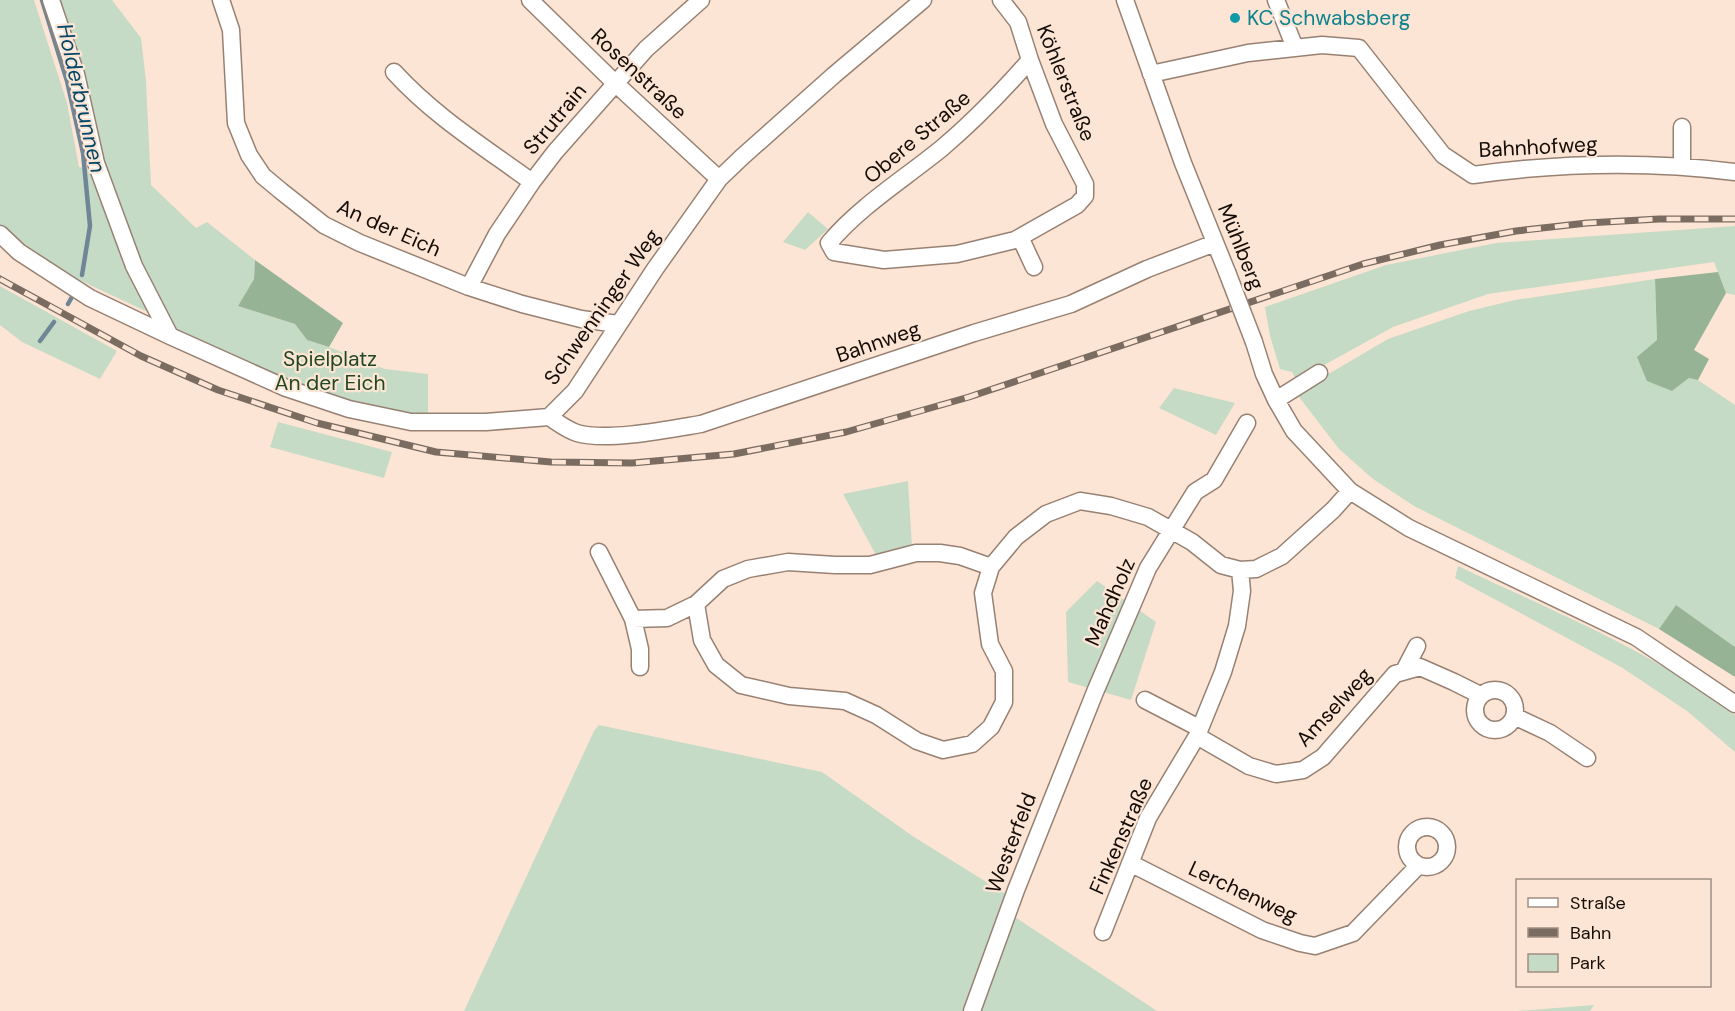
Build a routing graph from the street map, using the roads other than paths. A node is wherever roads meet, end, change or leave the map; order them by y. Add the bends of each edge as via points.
1 (51, 0) edge
2 (222, 0) edge
3 (530, 0) edge
4 (701, 0) edge
5 (923, 0) edge
6 (1001, 0) edge
7 (1125, 0) edge
8 (1276, 0) edge
9 (1295, 48) junction
10 (1030, 60) junction
11 (394, 72) dead end
12 (1151, 74) junction
13 (615, 83) junction
14 (1682, 127) dead end
15 (1682, 166) junction
16 (1735, 172) edge
17 (719, 179) junction
18 (532, 182) junction
19 (0, 234) edge
20 (1020, 237) junction
21 (1215, 243) junction
22 (1034, 267) dead end
23 (469, 287) junction
24 (618, 324) junction
25 (170, 336) junction
26 (1319, 373) dead end
27 (1276, 400) junction
28 (549, 417) junction
29 (1247, 423) dead end
30 (1350, 491) junction
31 (1170, 531) junction
32 (599, 552) dead end
33 (991, 567) junction
34 (1240, 570) junction
35 (696, 604) junction
36 (633, 619) junction
37 (1417, 646) dead end
38 (640, 668) dead end
39 (1404, 671) junction
40 (1095, 693) joint
41 (1480, 695) junction
42 (1144, 700) dead end
43 (1735, 704) edge
44 (1514, 716) junction
45 (1198, 732) junction
46 (1587, 758) dead end
47 (1131, 863) junction
48 (1418, 866) dead end
49 (1103, 932) dead end
50 (972, 1011) edge

1 - 25 street via 76,74 96,163 134,266
2 - 23 street, An der Eich via 231,30 236,123 263,176 324,225
3 - 13 street, Rosenstraße
4 - 13 street, Strutrain
5 - 17 street, Schwenninger Weg
6 - 10 street, Köhlerstraße via 1018,22
7 - 12 street, Mühlberg
8 - 9 street
9 - 12 street, Bahnhofweg via 1248,53
9 - 15 street, Bahnhofweg via 1359,48 1443,155 1473,175 1516,169
10 - 20 street, Köhlerstraße via 1054,124 1085,184 1085,196 1077,205
10 - 20 street, Obere Straße via 996,99 843,226 830,243 834,252 884,260 957,254
11 - 18 street via 436,113
12 - 21 street, Mühlberg
13 - 17 street, Rosenstraße
13 - 18 street, Strutrain
14 - 15 street
15 - 16 street, Bahnhofweg
17 - 24 street, Schwenninger Weg
18 - 23 street, Strutrain via 497,234
19 - 25 street, Schwenninger Weg via 19,252 90,298
20 - 22 street
21 - 27 street, Mühlberg, bridge
21 - 28 street, Bahnweg via 1071,304 702,424 606,436 577,433
23 - 24 street, An der Eich via 581,319
24 - 28 street, Schwenninger Weg via 575,391
25 - 28 street, Schwenninger Weg via 286,388 373,415 411,422
26 - 27 street
27 - 30 street, Mühlberg via 1294,431
29 - 31 street, Mahdholz via 1214,480 1195,492
30 - 34 street via 1282,556 1256,569
30 - 43 street, Mühlberg via 1409,528 1636,637
31 - 33 street via 1148,517 1080,501 1046,514 1016,537
31 - 34 street via 1221,565
31 - 40 street, Mahdholz via 1148,568
32 - 36 street
33 - 35 street via 940,553 916,553 870,565 788,562 748,569 723,579
33 - 35 street via 983,592 990,644 1004,671 1004,702 991,727 972,744 943,750 917,741 845,701 789,696 741,685 716,665 702,640
34 - 45 street, Finkenstraße via 1242,591 1237,626
35 - 36 street via 667,618
36 - 38 street
37 - 39 street, Amselweg
39 - 41 street, Amselweg via 1420,667
39 - 45 street, Amselweg via 1395,674 1323,757 1303,770 1276,774 1249,766
40 - 50 street, Westerfeld
41 - 44 street, Amselweg via 1492,690 1504,692 1513,701
41 - 44 street via 1474,707 1481,726 1499,730
42 - 45 street
44 - 46 street via 1550,733
45 - 47 street, Finkenstraße via 1148,818
47 - 48 street, Lerchenweg via 1262,930 1315,946 1353,933
47 - 49 street, Finkenstraße

